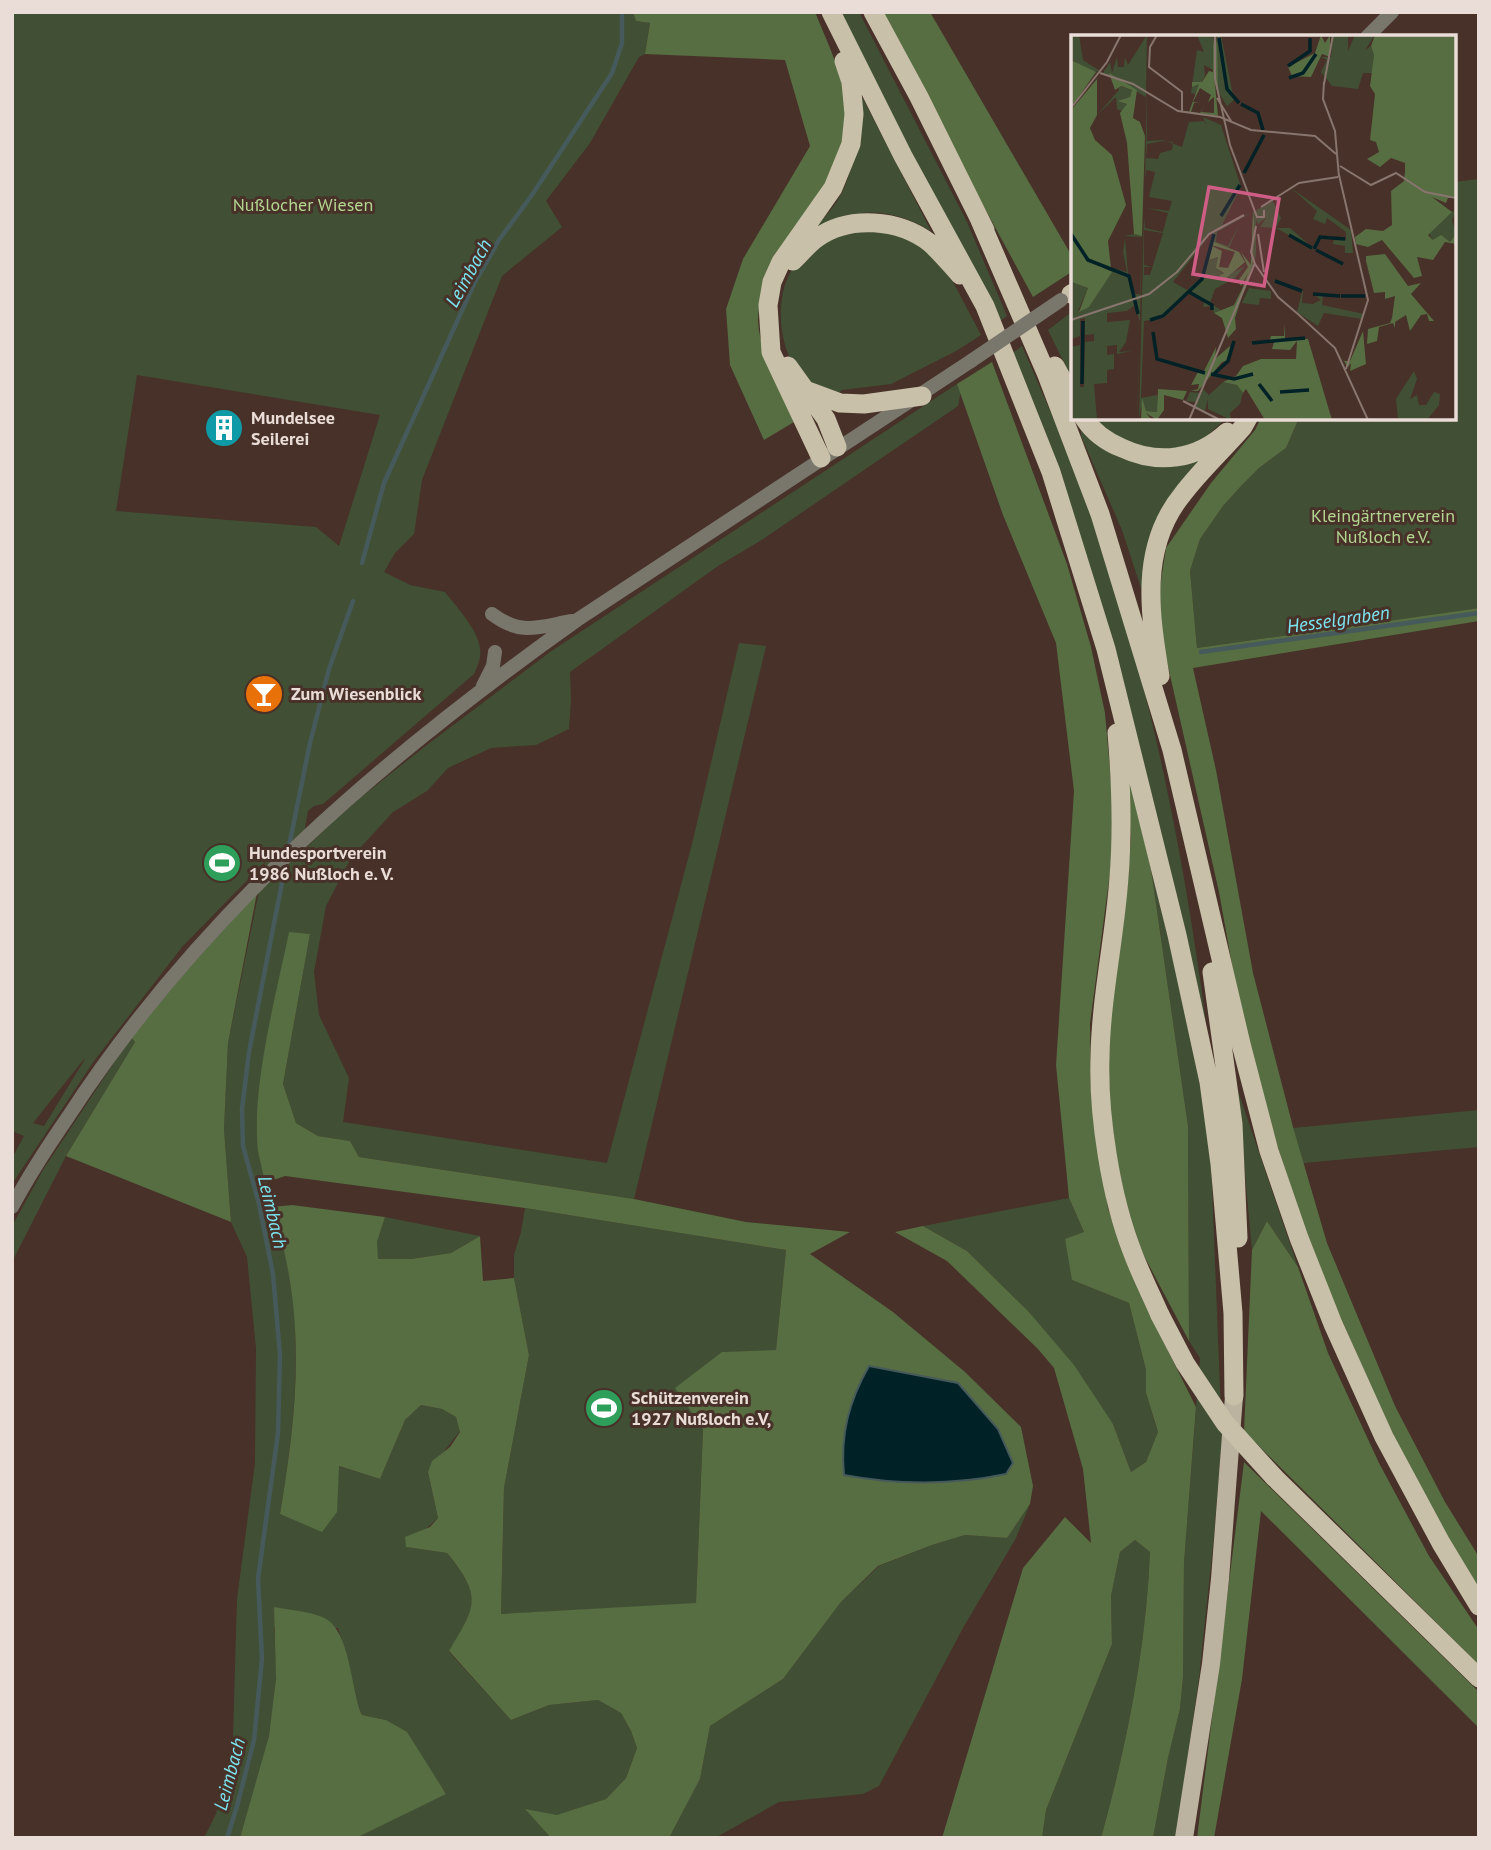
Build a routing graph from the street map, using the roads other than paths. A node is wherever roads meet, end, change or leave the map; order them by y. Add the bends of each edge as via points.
1 (831, 12) edge
2 (873, 12) edge
3 (1392, 12) edge
4 (840, 32) junction
5 (1369, 35) edge
6 (978, 218) junction
7 (1069, 295) edge
8 (985, 306) junction
9 (804, 390) junction
10 (1071, 395) edge
11 (922, 396) junction
12 (1085, 420) edge
13 (1237, 420) edge
14 (1247, 420) edge
15 (829, 452) junction
16 (492, 614) dead end
17 (577, 620) junction
18 (1106, 649) junction
19 (495, 652) dead end
20 (481, 690) junction
21 (1172, 750) junction
22 (1189, 818) junction
23 (12, 1207) edge
24 (1234, 1396) junction
25 (1479, 1606) edge
26 (1479, 1678) edge
27 (1184, 1838) edge

1 - 4 highway
2 - 6 highway
3 - 5 street
4 - 8 highway
4 - 15 highway via 851,82 851,144 833,188 781,262 768,305 771,352
6 - 10 highway
6 - 21 highway via 1047,375 1100,514
7 - 11 street, bridge
8 - 9 highway via 945,258 914,233 888,224 837,228 816,239 794,261 783,277 778,300 780,347
8 - 18 highway via 1051,472
9 - 11 highway via 840,403
9 - 15 highway via 827,419
11 - 15 street
12 - 13 highway via 1110,443 1158,459 1191,455 1225,435
14 - 21 highway via 1180,497 1157,544 1150,614
15 - 17 street
16 - 17 street via 506,625 526,629
17 - 20 street
18 - 24 highway via 1209,1082 1232,1300
18 - 26 highway, bridge via 1122,820 1105,976 1102,1109 1113,1183 1132,1251 1185,1363 1226,1423 1274,1477
19 - 20 street
20 - 23 street via 326,817 168,980 103,1062
21 - 22 highway
22 - 24 highway via 1233,1124 1239,1312
22 - 25 highway via 1251,1084 1299,1238 1384,1437
24 - 27 main road via 1220,1579

